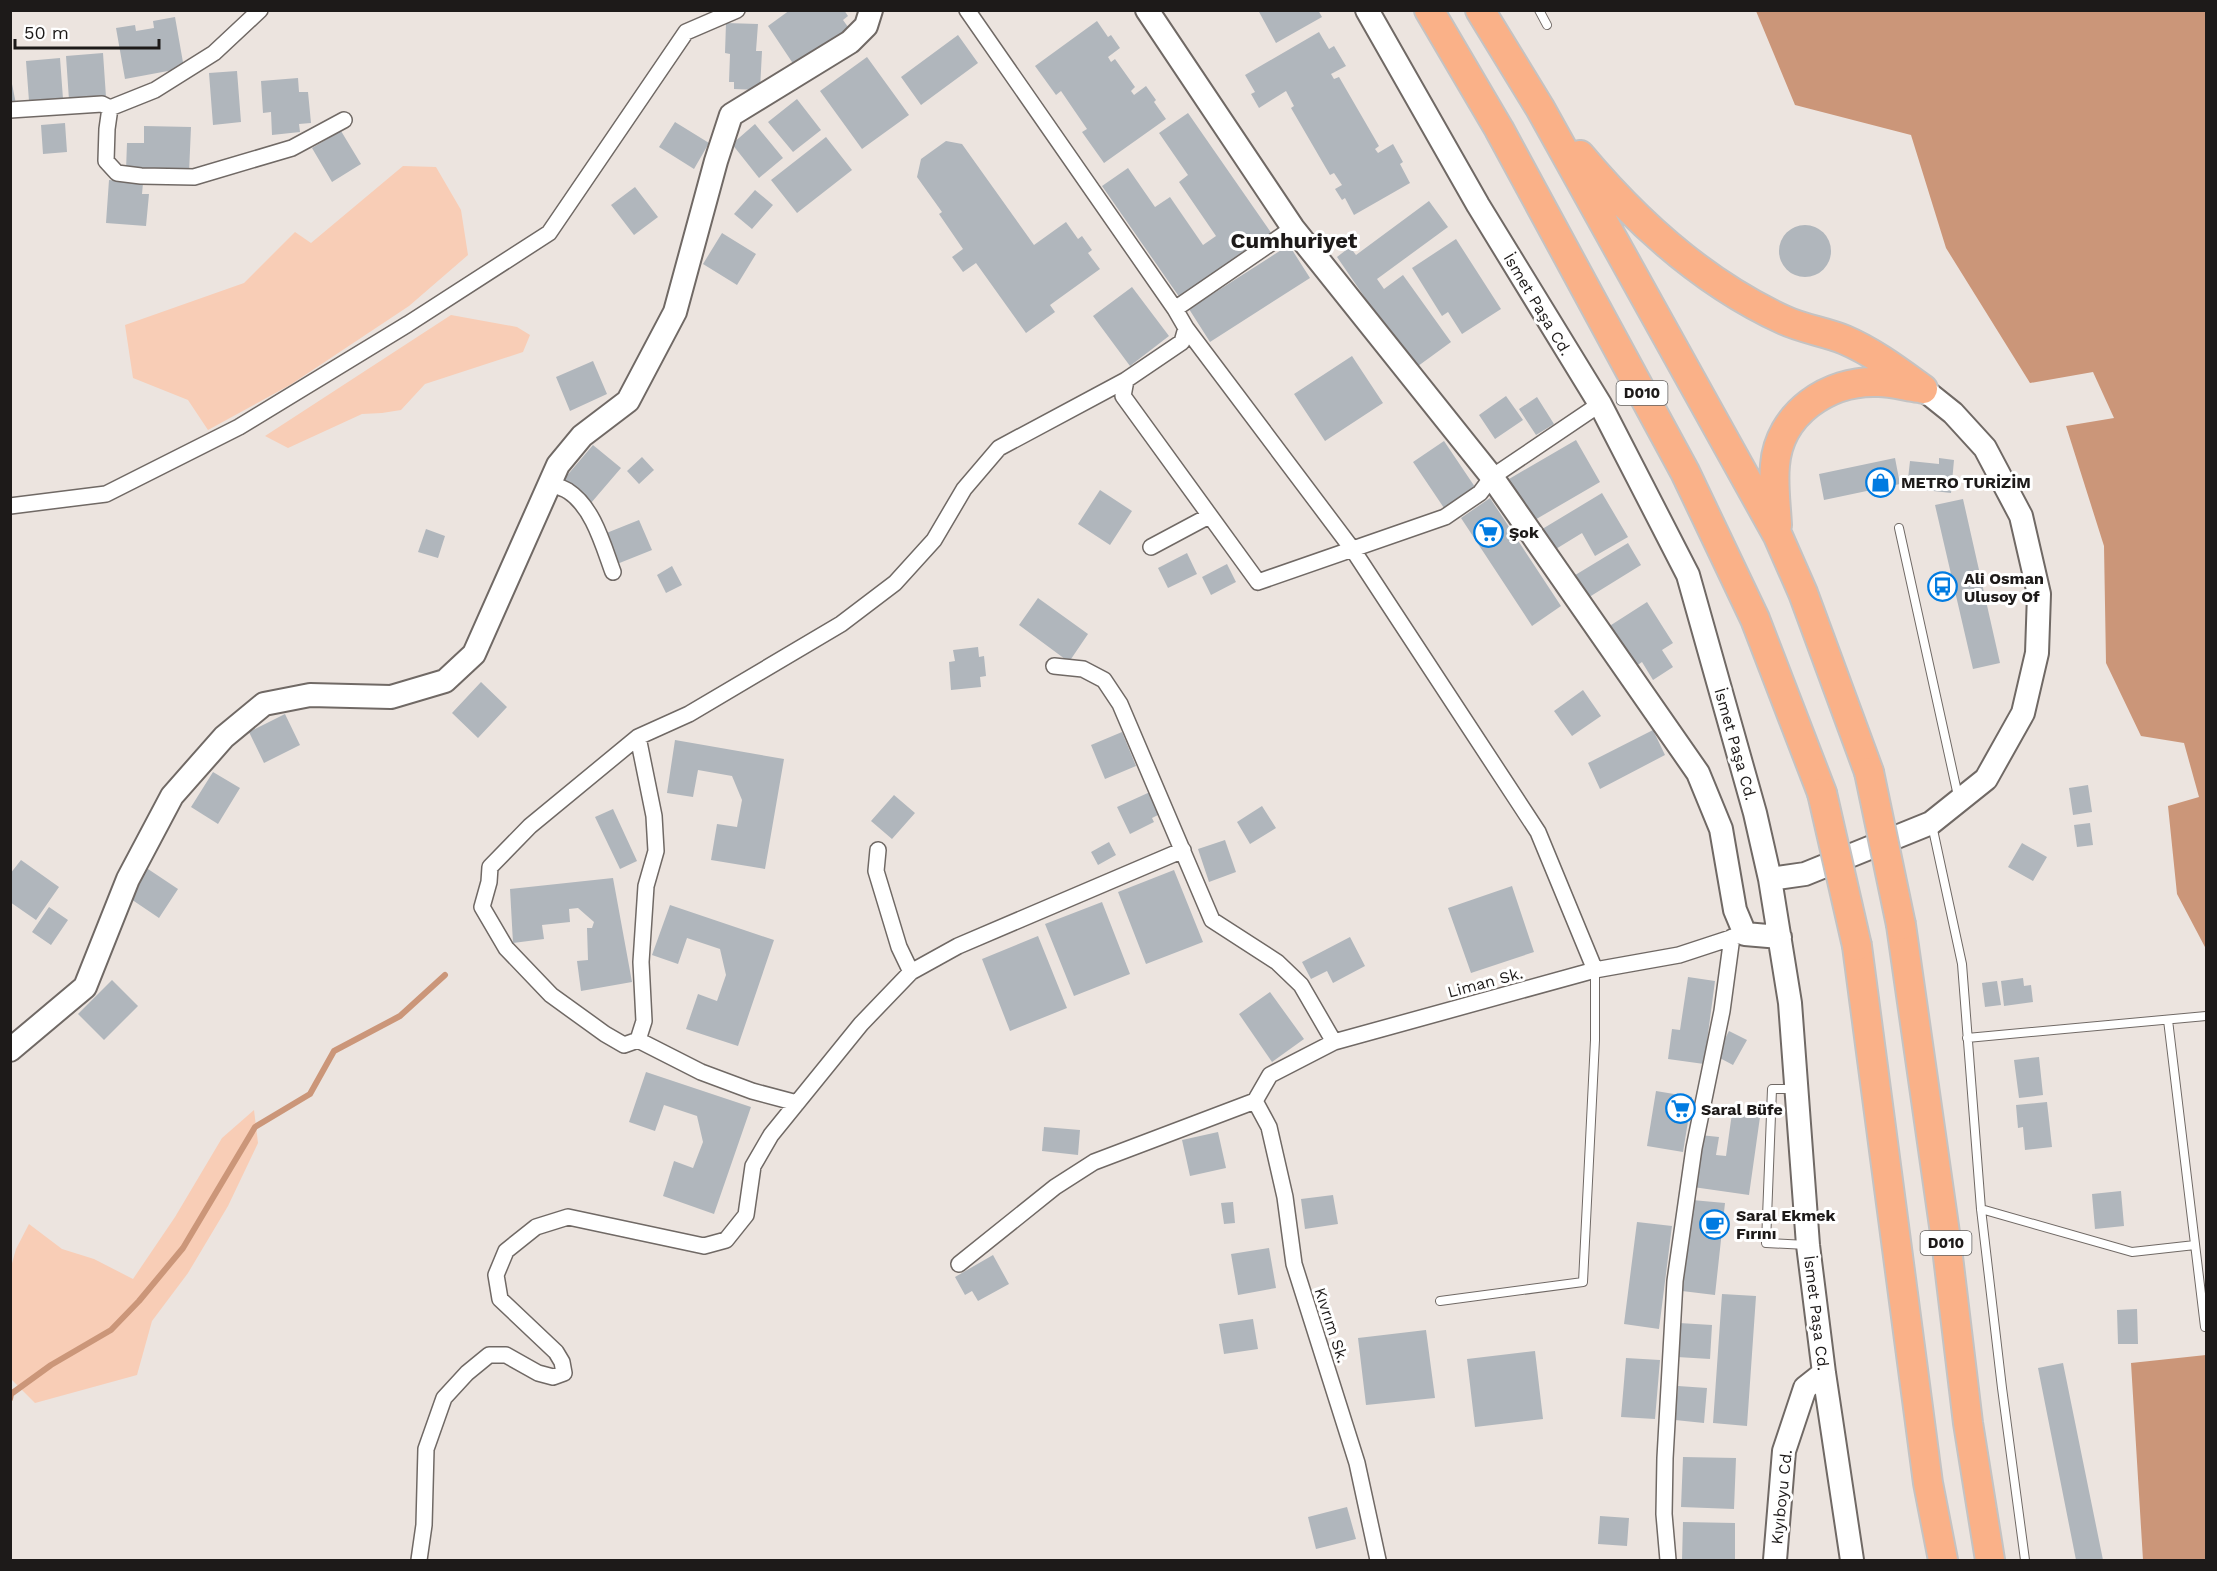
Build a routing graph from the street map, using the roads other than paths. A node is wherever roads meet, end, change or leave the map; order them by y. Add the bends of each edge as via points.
1 (260, 10) edge
2 (737, 10) edge
3 (871, 10) edge
4 (967, 10) edge
5 (1147, 10) edge
6 (1367, 10) edge
7 (1428, 10) edge
8 (1480, 10) edge
9 (1539, 10) edge
10 (1547, 25) dead end
11 (110, 108) junction
12 (1540, 108) junction
13 (10, 110) edge
14 (344, 120) dead end
15 (1293, 228) junction
16 (1175, 309) junction
17 (1186, 328) junction
18 (1126, 380) junction
19 (1923, 388) junction
20 (1600, 404) junction
21 (1492, 477) junction
22 (550, 484) junction
23 (10, 506) edge
24 (1209, 516) junction
25 (1899, 528) dead end
26 (1778, 536) junction
27 (1151, 547) dead end
28 (1353, 550) junction
29 (613, 572) dead end
30 (1054, 666) dead end
31 (638, 737) junction
32 (1959, 801) junction
33 (1931, 823) junction
34 (878, 850) dead end
35 (1183, 850) junction
36 (1770, 879) junction
37 (1739, 935) junction
38 (1780, 937) junction
39 (1595, 970) junction
40 (911, 972) junction
41 (2206, 1016) edge
42 (2168, 1020) junction
43 (1967, 1038) junction
44 (638, 1040) junction
45 (1334, 1042) junction
46 (10, 1050) edge
47 (1797, 1089) junction
48 (1255, 1101) junction
49 (797, 1103) junction
50 (1981, 1209) junction
51 (1808, 1245) junction
52 (2195, 1245) junction
53 (959, 1264) dead end
54 (1440, 1301) dead end
55 (2205, 1328) dead end
56 (1824, 1373) junction
57 (419, 1560) edge
58 (1378, 1560) edge
59 (1668, 1560) edge
60 (1775, 1560) edge
61 (1852, 1560) edge
62 (1943, 1560) edge
63 (1990, 1560) edge
64 (2025, 1560) edge

1 - 11 street via 214,53 155,90
2 - 23 street via 686,32 549,233 239,427 106,494
3 - 22 street via 866,26 850,42 731,115 675,312 628,401 582,436 558,465
4 - 16 street
5 - 15 street
6 - 20 street, İsmet Paşa Cd. via 1478,205
7 - 62 highway, D010, bridge via 1499,129 1685,472 1755,619 1822,793 1857,946 1928,1483
8 - 12 highway, D010
9 - 10 lane
11 - 13 street via 102,104
11 - 14 street via 106,161 117,173 141,176 194,177 292,148
12 - 19 highway via 1659,239 1699,272 1786,321 1845,340
12 - 26 highway, D010
15 - 16 street
15 - 21 street
16 - 17 street
17 - 18 street via 1182,342
17 - 28 street
18 - 24 street via 1123,396
18 - 31 street via 999,448 964,489 934,540 895,583 841,624 689,714
19 - 26 highway via 1877,381 1848,385 1807,404 1785,428 1775,463
19 - 32 street via 1953,413 1984,448 2021,516 2039,594 2037,653 2022,713 1986,779
20 - 21 street
20 - 36 street, İsmet Paşa Cd. via 1688,575
21 - 28 street via 1480,493 1445,518
21 - 37 street via 1698,773 1721,829
22 - 29 street via 568,491 585,507
22 - 46 street via 474,654 445,681 391,696 310,695 264,704 224,737 172,796 128,879 85,987
24 - 27 street
24 - 28 street via 1258,582
25 - 32 lane
26 - 63 highway, D010, bridge via 1869,772 1901,925
28 - 39 street via 1538,831
30 - 35 street via 1083,669 1104,681 1120,704
31 - 44 street via 654,816 656,850 646,886 641,962 644,1021
31 - 44 street via 530,826 490,867 482,907 506,948 551,995 624,1045
32 - 33 street
33 - 36 street via 1805,874
33 - 43 lane via 1962,964
34 - 40 street via 876,871 899,947
35 - 40 street via 968,942
35 - 45 street via 1212,920 1277,962 1301,985
36 - 38 street, İsmet Paşa Cd.
37 - 38 street
37 - 39 street, Liman Sk. via 1679,955
37 - 59 street via 1694,1148 1675,1281 1665,1458
38 - 47 street, İsmet Paşa Cd.
39 - 45 street, Liman Sk.
39 - 54 lane via 1582,1282
40 - 49 street via 861,1024
41 - 42 lane
42 - 43 lane
42 - 52 lane
43 - 50 lane
44 - 49 street via 701,1072
45 - 48 street, Liman Sk. via 1270,1075
47 - 51 street, İsmet Paşa Cd.
47 - 51 lane via 1772,1089 1766,1243
48 - 53 street via 1094,1162 1055,1187
48 - 58 street, Kıvrım Sk. via 1269,1126 1285,1197 1294,1264 1357,1463
49 - 57 street via 753,1166 746,1215 726,1240 704,1246 568,1217 536,1227 506,1251 496,1275 500,1299 556,1352 564,1373 553,1377 506,1355 489,1355 444,1398 426,1449
50 - 52 lane via 2132,1252
50 - 64 lane
51 - 56 street, İsmet Paşa Cd.
52 - 55 lane
56 - 60 street, Kıyıboyu Cd. via 1805,1388 1784,1451
56 - 61 street, İsmet Paşa Cd.

